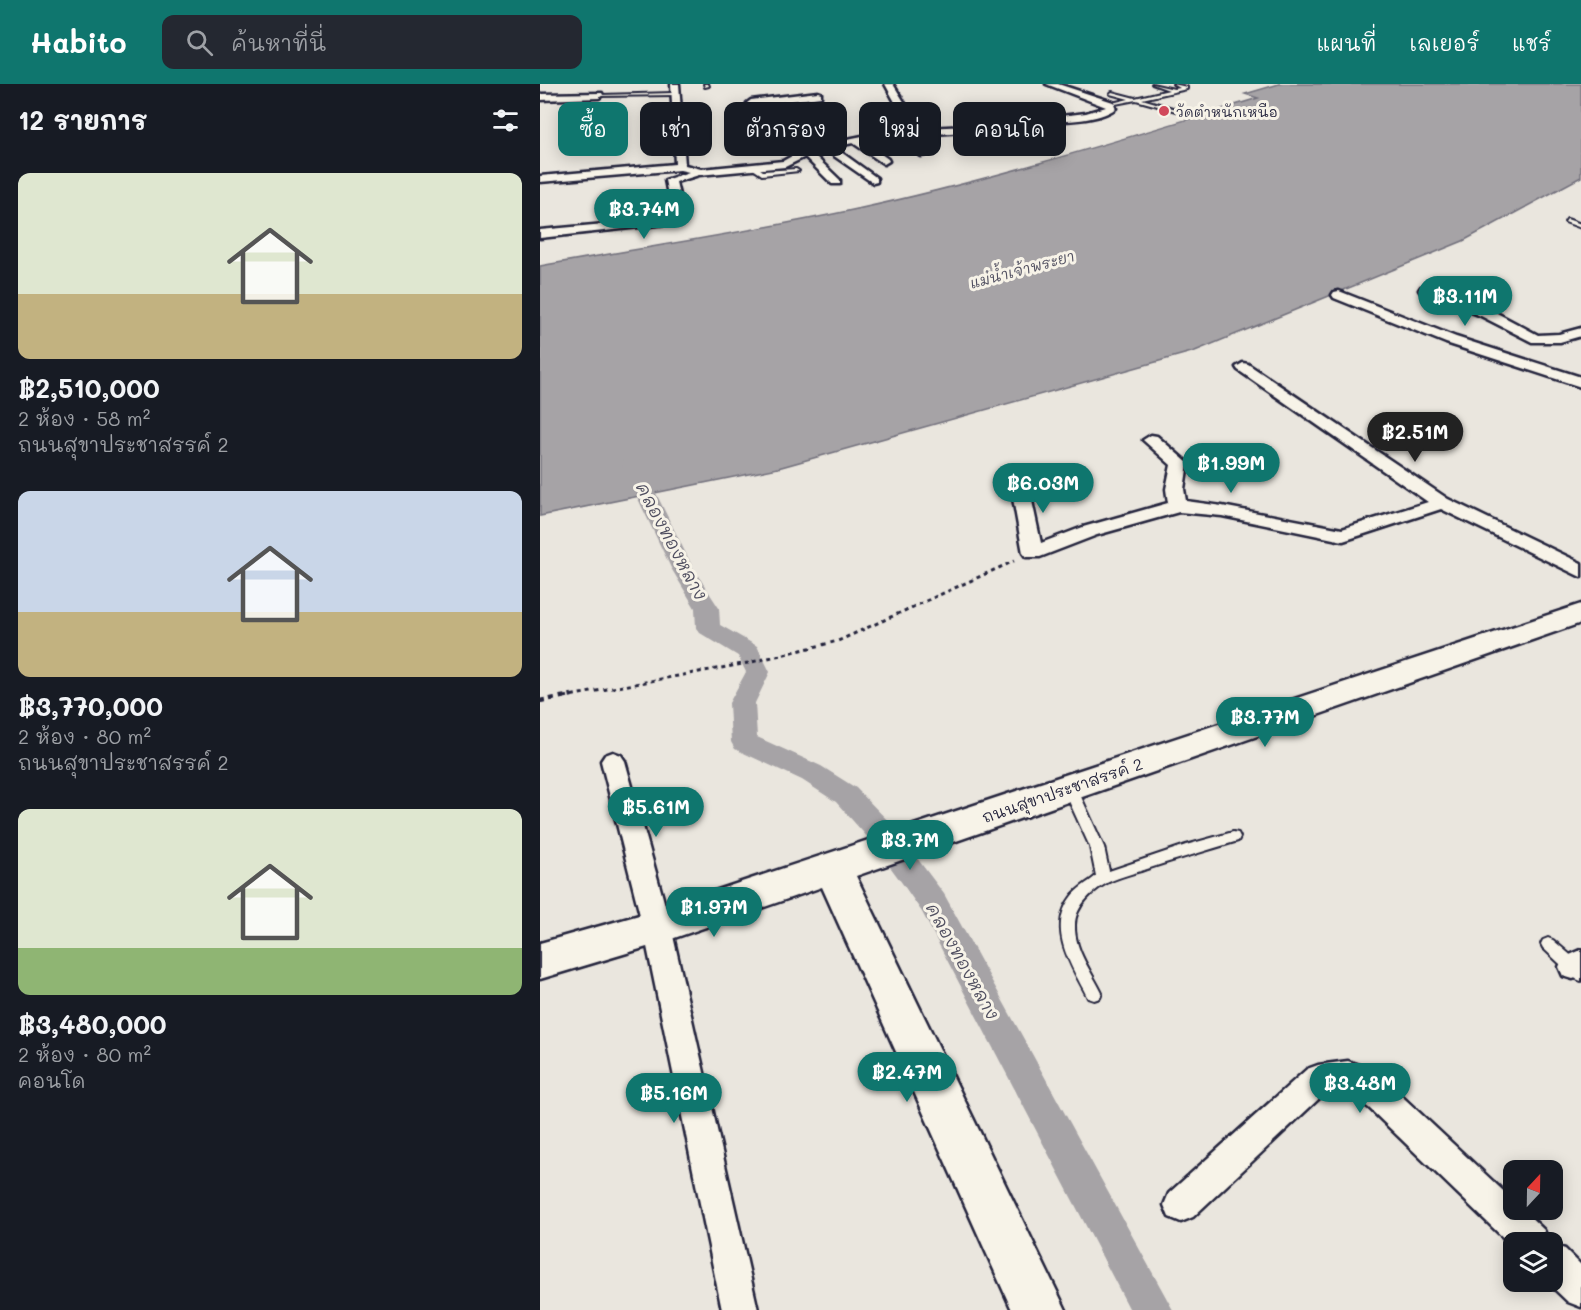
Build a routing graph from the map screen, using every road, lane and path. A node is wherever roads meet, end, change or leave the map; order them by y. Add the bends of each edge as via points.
1 (889, 84) edge
2 (1050, 84) edge
3 (1155, 84) edge
4 (1175, 84) edge
5 (1108, 86) dead end
6 (675, 89) edge
7 (1174, 90) junction
8 (542, 94) edge
9 (600, 95) joint
10 (818, 95) dead end
11 (1135, 99) junction
12 (755, 102) edge
13 (900, 102) edge
14 (1110, 104) junction
15 (1174, 110) dead end
16 (941, 132) edge
17 (859, 139) edge
18 (855, 140) junction
19 (847, 142) edge
20 (798, 156) edge
21 (809, 156) edge
22 (840, 156) edge
23 (884, 161) dead end
24 (680, 167) junction
25 (755, 168) junction
26 (796, 171) dead end
27 (701, 172) junction
28 (540, 179) edge
29 (873, 180) dead end
30 (836, 182) dead end
31 (1567, 222) dead end
32 (1581, 226) edge
33 (540, 234) edge
34 (1426, 290) dead end
35 (1339, 296) dead end
36 (1581, 332) edge
37 (1243, 367) dead end
38 (1581, 382) edge
39 (1151, 440) dead end
40 (1019, 482) dead end
41 (1442, 503) junction
42 (1178, 506) junction
43 (1033, 553) junction
44 (1581, 571) edge
45 (1581, 613) edge
46 (540, 701) edge
47 (613, 761) dead end
48 (1070, 788) junction
49 (1233, 837) dead end
50 (851, 862) junction
51 (1104, 878) junction
52 (657, 927) junction
53 (1548, 944) dead end
54 (540, 961) edge
55 (1578, 968) edge
56 (1094, 993) dead end
57 (1181, 1205) dead end
58 (1522, 1232) edge
59 (1563, 1272) edge
60 (1581, 1289) edge
61 (740, 1310) edge
62 (1039, 1310) edge

1 - 13 street
2 - 14 street
3 - 7 lane
4 - 7 lane via 1185,88
5 - 11 lane
6 - 9 lane
6 - 24 street
7 - 11 lane
8 - 9 street
10 - 12 street via 784,95
11 - 14 lane
11 - 15 lane
14 - 16 street via 1108,110 1076,118
17 - 18 street
18 - 19 street
18 - 23 street
20 - 25 street via 785,164
21 - 30 street
22 - 29 street
24 - 27 street
24 - 28 street
25 - 26 lane via 762,173
25 - 27 street
27 - 33 street via 670,180 678,216 672,221
31 - 32 lane
34 - 36 street via 1486,313 1537,339
35 - 38 street via 1451,340
37 - 41 street
39 - 42 street via 1179,463 1175,489
40 - 43 street
41 - 42 street via 1343,535
41 - 44 street
42 - 43 street via 1090,531
43 - 46 path via 838,642 748,663
45 - 48 street, ถนนสุขาประชาสรรค์ 2
47 - 52 street
48 - 50 street, ถนนสุขาประชาสรรค์ 2
48 - 51 lane via 1097,847
49 - 51 lane
50 - 52 street, ถนนสุขาประชาสรรค์ 2
50 - 62 street
51 - 56 lane via 1075,903 1067,926 1070,947
52 - 54 street, ถนนสุขาประชาสรรค์ 2
52 - 61 street
53 - 55 lane
57 - 58 street via 1318,1079 1348,1075 1380,1096
59 - 60 street

